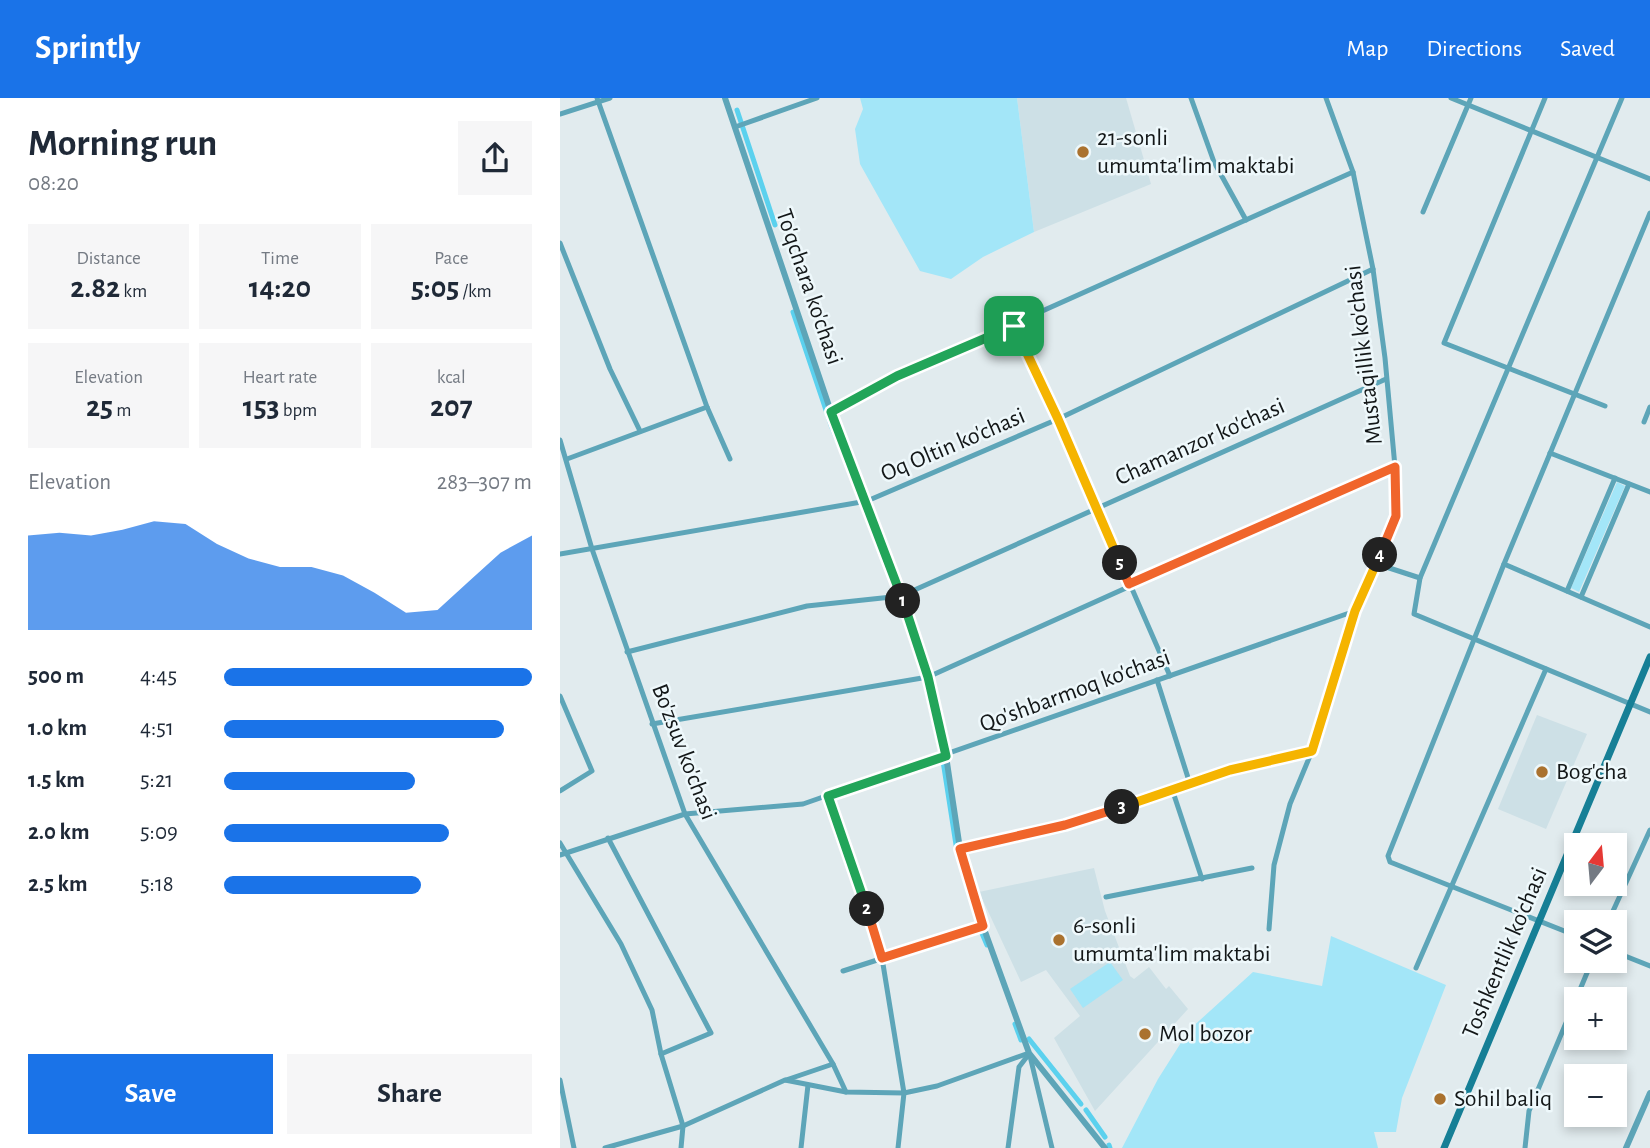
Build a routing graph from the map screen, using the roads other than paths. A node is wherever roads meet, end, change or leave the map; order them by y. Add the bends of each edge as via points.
1 (610, 98) edge
2 (725, 98) edge
3 (817, 98) edge
4 (1191, 98) edge
5 (1326, 98) edge
6 (1451, 98) edge
7 (1471, 98) edge
8 (1545, 98) edge
9 (1622, 98) edge
10 (598, 100) edge
11 (1468, 105) junction
12 (560, 114) edge
13 (735, 127) junction
14 (1532, 131) junction
15 (1597, 157) junction
16 (1353, 172) junction
17 (1650, 179) edge
18 (1423, 212) dead end
19 (1650, 213) edge
20 (1246, 220) junction
21 (560, 243) edge
22 (1373, 270) junction
23 (1014, 326) junction
24 (1508, 370) junction
25 (1386, 379) junction
26 (1574, 394) junction
27 (1605, 406) dead end
28 (707, 407) junction
29 (1650, 407) edge
30 (831, 412) junction
31 (1058, 419) junction
32 (1644, 422) dead end
33 (640, 431) junction
34 (560, 440) edge
35 (1550, 453) junction
36 (567, 459) junction
37 (730, 459) dead end
38 (1395, 467) junction
39 (1615, 478) junction
40 (1629, 484) junction
41 (1650, 492) edge
42 (867, 501) junction
43 (1095, 508) junction
44 (592, 548) junction
45 (560, 554) edge
46 (1377, 564) junction
47 (1504, 564) junction
48 (1420, 578) junction
49 (1129, 584) junction
50 (1567, 591) junction
51 (901, 596) junction
52 (1581, 597) junction
53 (1355, 611) junction
54 (1650, 626) edge
55 (1475, 640) junction
56 (627, 652) junction
57 (1650, 657) edge
58 (1546, 669) junction
59 (1170, 676) junction
60 (928, 677) junction
61 (1157, 680) junction
62 (560, 696) edge
63 (1632, 705) junction
64 (562, 707) edge
65 (1650, 712) edge
66 (652, 724) junction
67 (1312, 751) junction
68 (946, 756) junction
69 (1191, 784) junction
70 (560, 792) edge
71 (1173, 792) junction
72 (828, 796) junction
73 (685, 814) junction
74 (1650, 830) edge
75 (608, 838) junction
76 (560, 843) edge
77 (960, 849) junction
78 (563, 854) edge
79 (1252, 868) dead end
80 (1202, 879) junction
81 (1453, 886) junction
82 (1106, 897) dead end
83 (1613, 910) edge
84 (1538, 921) junction
85 (983, 926) junction
86 (1269, 929) dead end
87 (1564, 931) edge
88 (1627, 957) edge
89 (882, 958) junction
90 (1650, 966) edge
91 (1416, 968) dead end
92 (843, 971) dead end
93 (1587, 973) edge
94 (1029, 1053) junction
95 (661, 1054) junction
96 (833, 1064) junction
97 (560, 1080) edge
98 (785, 1080) junction
99 (808, 1085) junction
100 (846, 1092) junction
101 (904, 1093) junction
102 (1650, 1093) edge
103 (682, 1126) junction
104 (574, 1148) edge
105 (604, 1148) edge
106 (681, 1148) edge
107 (801, 1148) edge
108 (898, 1148) edge
109 (1008, 1148) edge
110 (1052, 1148) edge
111 (1105, 1148) edge
112 (1444, 1148) edge
113 (1525, 1148) edge
114 (1626, 1148) edge

1 - 10 street
2 - 13 street, To'qchara ko'chasi
3 - 13 street
4 - 20 street via 1214,162
5 - 16 street, Mustaqillik ko'chasi
6 - 11 street
7 - 11 street
8 - 14 street
9 - 15 street
10 - 12 street
10 - 28 street
11 - 14 street
11 - 18 street
13 - 30 street, To'qchara ko'chasi
14 - 15 street
14 - 24 street via 1444,343
15 - 17 street
15 - 24 street
16 - 20 street
16 - 22 street, Mustaqillik ko'chasi
19 - 26 street
20 - 23 street
21 - 33 street
22 - 25 street, Mustaqillik ko'chasi
22 - 31 street, Oq Oltin ko'chasi
23 - 30 street via 897,376
23 - 31 street
24 - 26 street
24 - 48 street
25 - 38 street, Mustaqillik ko'chasi
25 - 43 street, Chamanzor ko'chasi
26 - 27 street
26 - 35 street
28 - 33 street
28 - 37 street
29 - 32 street
30 - 42 street, To'qchara ko'chasi
31 - 42 street, Oq Oltin ko'chasi
31 - 43 street
33 - 36 street
34 - 36 street, Bo'zsuv ko'chasi
35 - 39 street
35 - 47 street
36 - 44 street, Bo'zsuv ko'chasi
38 - 46 street, Mustaqillik ko'chasi via 1396,516
38 - 49 street
39 - 40 street
39 - 50 street
40 - 41 street
40 - 52 street
42 - 44 street, Oq Oltin ko'chasi
42 - 51 street, To'qchara ko'chasi
43 - 49 street
43 - 51 street, Chamanzor ko'chasi
44 - 45 street, Oq Oltin ko'chasi
44 - 56 street, Bo'zsuv ko'chasi
46 - 48 street
46 - 53 street, Mustaqillik ko'chasi
47 - 50 street
47 - 55 street
48 - 55 street via 1416,616
49 - 59 street
49 - 60 street
50 - 52 street
51 - 56 street, Chamanzor ko'chasi via 807,606
51 - 60 street, To'qchara ko'chasi
52 - 54 street
53 - 59 street, Qo'shbarmoq ko'chasi
53 - 67 street, Mustaqillik ko'chasi
55 - 58 street
55 - 81 street via 1390,851 1390,862
56 - 66 street, Bo'zsuv ko'chasi
57 - 63 main road, Toshkentlik ko'chasi
58 - 63 street
58 - 81 street
59 - 61 street, Qo'shbarmoq ko'chasi
60 - 66 street
60 - 68 street, To'qchara ko'chasi
61 - 68 street, Qo'shbarmoq ko'chasi
61 - 69 street
62 - 64 street
63 - 65 street
63 - 84 main road, Toshkentlik ko'chasi
64 - 70 street via 592,771
66 - 73 street, Bo'zsuv ko'chasi
67 - 69 street
67 - 86 street, Mustaqillik ko'chasi via 1290,804 1274,865
68 - 72 street, Qo'shbarmoq ko'chasi
68 - 77 street, To'qchara ko'chasi
69 - 71 street
71 - 77 street via 1065,825
71 - 80 street
72 - 73 street, Qo'shbarmoq ko'chasi via 803,804
72 - 89 street
73 - 75 street, Qo'shbarmoq ko'chasi
73 - 96 street, Bo'zsuv ko'chasi
74 - 83 street
75 - 78 street, Qo'shbarmoq ko'chasi
75 - 95 street via 711,1033
76 - 78 street
77 - 85 street, To'qchara ko'chasi
78 - 95 street via 621,944 652,1010
79 - 80 street
80 - 82 street
81 - 84 street
81 - 91 street
84 - 87 street
84 - 112 main road, Toshkentlik ko'chasi
85 - 89 street
85 - 94 street, To'qchara ko'chasi
88 - 90 street
89 - 92 street
89 - 101 street
93 - 113 street via 1529,1111
94 - 101 street
94 - 109 street via 1019,1066
94 - 110 street
94 - 111 street, To'qchara ko'chasi
95 - 103 street
96 - 98 street
96 - 100 street, Bo'zsuv ko'chasi
97 - 104 street
98 - 99 street
98 - 103 street
99 - 100 street
99 - 107 street
100 - 101 street
101 - 108 street
102 - 114 street
103 - 105 street
103 - 106 street

